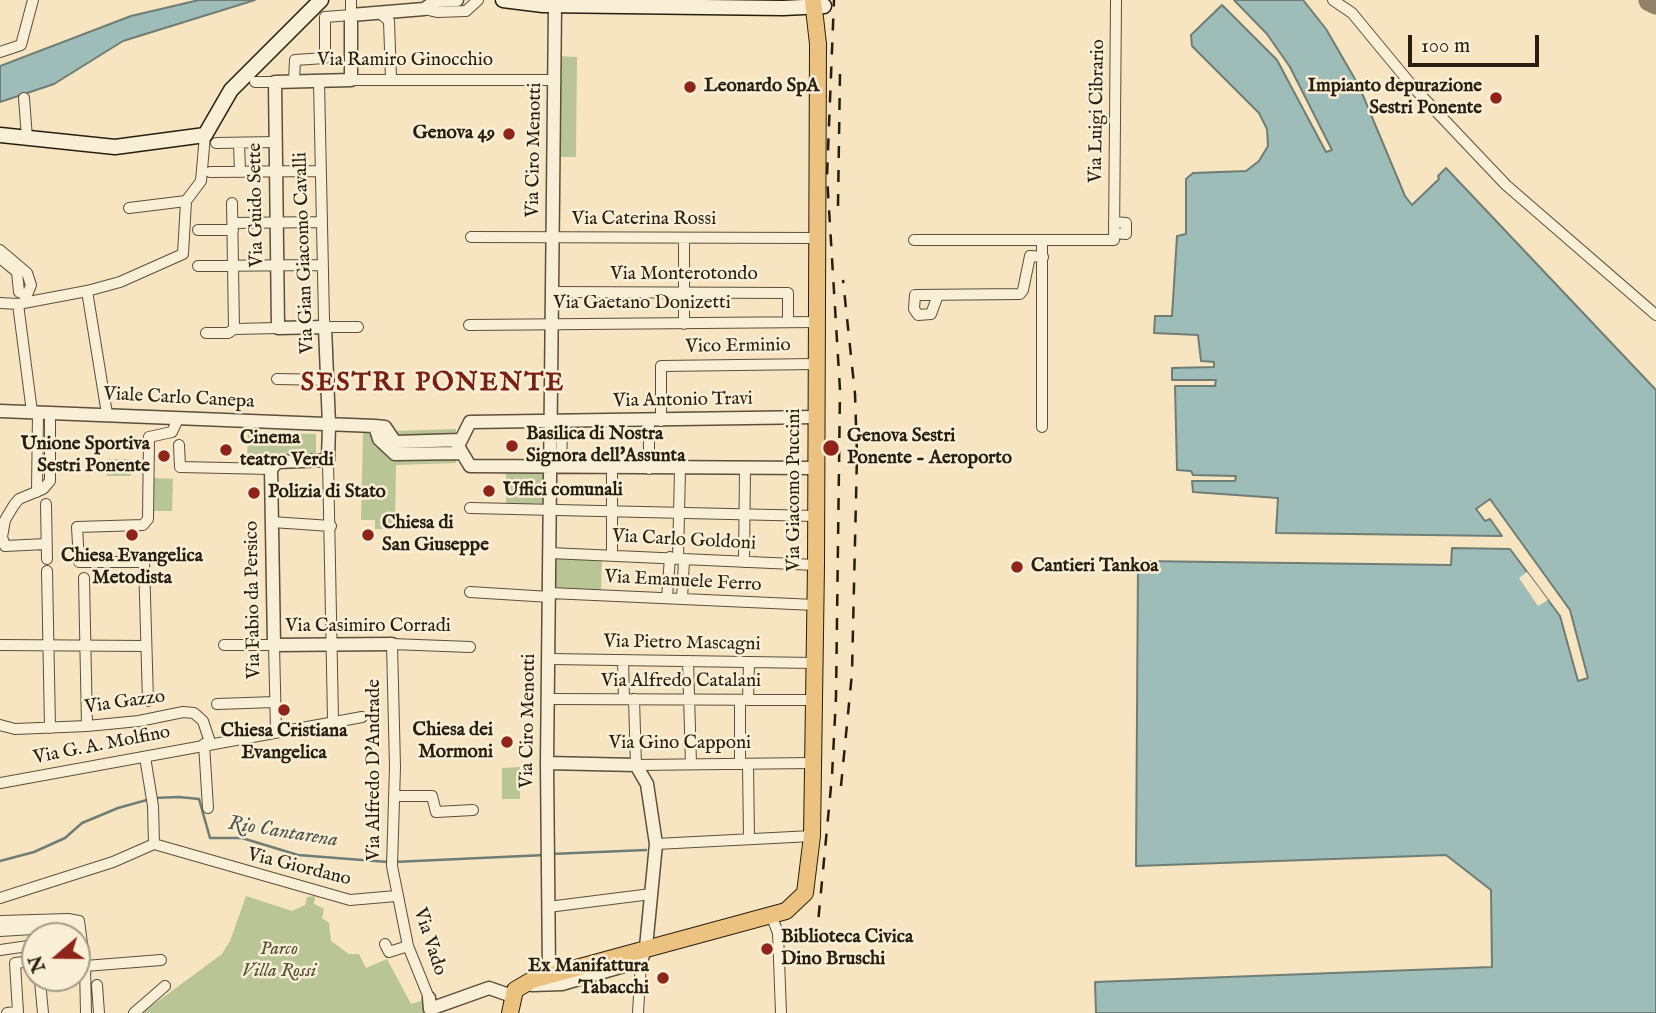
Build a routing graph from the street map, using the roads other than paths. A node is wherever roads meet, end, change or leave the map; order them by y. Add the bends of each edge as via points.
1 (33, 0) edge
2 (321, 0) edge
3 (351, 0) edge
4 (457, 0) edge
5 (478, 0) edge
6 (502, 0) edge
7 (1116, 0) edge
8 (1333, 0) edge
9 (555, 3) edge
10 (655, 3) edge
11 (819, 4) edge
12 (794, 8) junction
13 (424, 9) junction
14 (351, 15) junction
15 (385, 18) junction
16 (820, 25) junction
17 (0, 52) edge
18 (391, 79) junction
19 (351, 80) junction
20 (555, 80) junction
21 (294, 81) junction
22 (319, 81) junction
23 (254, 82) dead end
24 (275, 82) junction
25 (24, 98) dead end
26 (0, 135) edge
27 (27, 138) junction
28 (211, 139) junction
29 (276, 142) junction
30 (239, 143) junction
31 (276, 171) junction
32 (320, 171) junction
33 (210, 172) dead end
34 (240, 172) junction
35 (186, 201) junction
36 (232, 203) dead end
37 (129, 208) dead end
38 (276, 222) junction
39 (321, 222) junction
40 (233, 226) junction
41 (198, 230) dead end
42 (471, 237) dead end
43 (553, 237) junction
44 (684, 238) junction
45 (817, 238) junction
46 (914, 240) dead end
47 (1042, 242) junction
48 (0, 250) edge
49 (1043, 257) junction
50 (0, 258) edge
51 (233, 265) junction
52 (277, 265) junction
53 (321, 265) junction
54 (198, 266) dead end
55 (88, 291) junction
56 (552, 292) junction
57 (684, 293) junction
58 (938, 295) junction
59 (0, 303) edge
60 (18, 304) junction
61 (1656, 315) edge
62 (788, 322) junction
63 (816, 322) junction
64 (551, 323) junction
65 (684, 324) junction
66 (470, 325) dead end
67 (325, 327) junction
68 (358, 327) dead end
69 (278, 328) junction
70 (234, 329) junction
71 (206, 333) dead end
72 (816, 364) junction
73 (277, 379) dead end
74 (329, 380) junction
75 (0, 411) edge
76 (40, 412) junction
77 (107, 414) junction
78 (816, 417) junction
79 (178, 419) junction
80 (655, 421) junction
81 (551, 422) junction
82 (329, 425) junction
83 (1042, 427) dead end
84 (179, 445) dead end
85 (460, 447) junction
86 (328, 460) junction
87 (745, 468) junction
88 (815, 468) junction
89 (271, 469) junction
90 (550, 469) junction
91 (612, 469) junction
92 (649, 469) junction
93 (680, 469) junction
94 (46, 504) dead end
95 (470, 508) dead end
96 (550, 509) junction
97 (613, 512) junction
98 (678, 515) junction
99 (816, 516) junction
100 (745, 517) junction
101 (272, 522) junction
102 (331, 526) junction
103 (2, 533) edge
104 (46, 544) junction
105 (3, 548) edge
106 (550, 553) junction
107 (612, 555) junction
108 (47, 559) dead end
109 (677, 559) junction
110 (744, 562) junction
111 (816, 565) junction
112 (47, 571) dead end
113 (84, 578) dead end
114 (470, 592) dead end
115 (550, 595) junction
116 (667, 598) junction
117 (682, 599) junction
118 (815, 605) junction
119 (332, 644) junction
120 (392, 644) junction
121 (0, 645) edge
122 (83, 645) junction
123 (224, 645) dead end
124 (274, 645) junction
125 (48, 646) junction
126 (146, 646) junction
127 (470, 647) dead end
128 (550, 659) junction
129 (623, 660) junction
130 (688, 662) junction
131 (749, 663) junction
132 (814, 663) junction
133 (549, 699) junction
134 (629, 699) junction
135 (690, 700) junction
136 (744, 700) junction
137 (813, 700) junction
138 (148, 701) dead end
139 (275, 702) junction
140 (217, 704) dead end
141 (362, 717) dead end
142 (333, 720) junction
143 (0, 725) edge
144 (87, 726) junction
145 (50, 728) junction
146 (276, 731) junction
147 (207, 743) junction
148 (145, 757) junction
149 (547, 763) junction
150 (813, 763) junction
151 (691, 764) junction
152 (744, 764) junction
153 (636, 765) junction
154 (0, 783) edge
155 (394, 796) junction
156 (208, 808) dead end
157 (473, 810) dead end
158 (812, 836) junction
159 (748, 839) junction
160 (154, 844) junction
161 (656, 845) junction
162 (651, 894) junction
163 (397, 896) junction
164 (0, 898) edge
165 (548, 907) junction
166 (771, 915) junction
167 (0, 921) edge
168 (79, 922) edge
169 (21, 929) edge
170 (0, 931) edge
171 (408, 946) junction
172 (21, 947) edge
173 (387, 948) dead end
174 (0, 950) edge
175 (643, 954) junction
176 (161, 960) dead end
177 (21, 962) edge
178 (91, 966) edge
179 (549, 974) junction
180 (97, 985) dead end
181 (165, 986) dead end
182 (516, 990) junction
183 (41, 992) edge
184 (86, 992) edge
185 (429, 1006) joint
186 (7, 1013) edge
187 (43, 1013) edge
188 (86, 1013) edge
189 (99, 1013) edge
190 (134, 1013) edge
191 (510, 1013) edge
192 (638, 1013) edge
193 (781, 1013) edge

1 - 17 street via 21,45
2 - 28 main road via 231,90
3 - 14 street
4 - 13 street via 436,1
5 - 13 street via 466,11
6 - 9 main road
7 - 47 street, Via Luigi Cibrario via 1114,240
8 - 61 street via 1352,13 1414,88 1506,184
9 - 10 main road
9 - 20 street, Via Ciro Menotti
10 - 12 main road
11 - 12 main road
11 - 16 main road, Via Giacomo Puccini
12 - 16 main road
13 - 15 street via 402,10
14 - 15 street
14 - 19 street
14 - 21 street via 325,17 325,58 295,60
15 - 18 street
16 - 45 main road, Via Giacomo Puccini
18 - 19 street, Via Ramiro Ginocchio
18 - 20 street, Via Ramiro Ginocchio
19 - 22 street, Via Ramiro Ginocchio
20 - 43 street, Via Ciro Menotti
21 - 22 street, Via Ramiro Ginocchio
21 - 24 street, Via Ramiro Ginocchio
22 - 32 street, Via Gian Giacomo Cavalli
23 - 24 street, Via Ramiro Ginocchio
24 - 29 street, Via Guido Sette
25 - 27 street
26 - 27 main road
27 - 28 main road via 115,147
28 - 30 street
28 - 35 street via 201,180
29 - 30 street
29 - 31 street, Via Guido Sette
30 - 34 street
31 - 32 street
31 - 34 street
31 - 38 street, Via Guido Sette
32 - 39 street, Via Gian Giacomo Cavalli
33 - 34 street
35 - 37 street
35 - 55 street via 185,252 120,282
36 - 40 street
38 - 39 street
38 - 40 street
38 - 52 street, Via Guido Sette
39 - 53 street, Via Gian Giacomo Cavalli
40 - 41 street
40 - 51 street
42 - 43 street, Via Caterina Rossi
43 - 44 street, Via Caterina Rossi
43 - 56 street, Via Ciro Menotti
44 - 45 street, Via Caterina Rossi
44 - 57 street
45 - 63 main road, Via Giacomo Puccini
46 - 47 street, Via Luigi Cibrario
47 - 49 street
48 - 50 street via 27,273 29,293 19,292 17,272
49 - 58 street via 1030,256 1020,294
49 - 83 street
51 - 52 street
51 - 54 street
51 - 70 street
52 - 53 street
52 - 69 street, Via Guido Sette
53 - 67 street, Via Gian Giacomo Cavalli
55 - 60 street
55 - 77 street
56 - 57 street, Via Monterotondo
56 - 64 street, Via Ciro Menotti
57 - 62 street, Via Monterotondo via 788,293
57 - 65 street
58 - 58 street via 931,314 923,316 914,309 915,295
59 - 60 street
60 - 76 street
62 - 63 street, Via Gaetano Donizetti
62 - 65 street, Via Gaetano Donizetti
63 - 72 main road, Via Giacomo Puccini
64 - 65 street, Via Gaetano Donizetti
64 - 66 street, Via Gaetano Donizetti
64 - 81 street, Via Ciro Menotti
67 - 68 street
67 - 69 street
67 - 74 street, Via Gian Giacomo Cavalli
69 - 70 street
70 - 71 street
72 - 78 main road, Via Giacomo Puccini
72 - 80 street, Vico Erminio via 661,366
73 - 74 street
74 - 82 street, Via Gian Giacomo Cavalli
75 - 76 street, Viale Carlo Canepa
76 - 77 street, Viale Carlo Canepa
76 - 103 street via 50,478 45,488 14,505
77 - 79 street, Viale Carlo Canepa
78 - 80 street, Via Antonio Travi
78 - 88 main road, Via Giacomo Puccini
79 - 82 street, Viale Carlo Canepa
79 - 126 street via 172,432 149,437 148,519 144,525 77,527 79,562 144,562
80 - 81 street, Via Antonio Travi
80 - 92 street
81 - 85 street, Via Antonio Travi via 470,422
81 - 90 street, Via Ciro Menotti
82 - 85 street, Viale Carlo Canepa via 385,428 395,448
82 - 86 street, Via Gian Giacomo Cavalli
84 - 89 street via 180,467
85 - 90 street via 470,466
86 - 89 street via 277,462
86 - 102 street
87 - 88 street
87 - 93 street
87 - 100 street
88 - 99 main road, Via Giacomo Puccini
89 - 101 street, Via Fabio da Persico
90 - 91 street
90 - 96 street, Via Ciro Menotti
91 - 92 street
91 - 97 street
92 - 93 street
93 - 98 street
94 - 104 street
95 - 96 street
96 - 97 street
96 - 106 street, Via Ciro Menotti
97 - 98 street
97 - 107 street
98 - 100 street
98 - 109 street
99 - 100 street
99 - 111 main road, Via Giacomo Puccini
100 - 110 street
101 - 102 street
101 - 124 street, Via Fabio da Persico
102 - 119 street
103 - 105 street
104 - 105 street
104 - 108 street
106 - 107 street, Via Carlo Goldoni
106 - 115 street, Via Ciro Menotti
107 - 109 street, Via Carlo Goldoni
109 - 110 street, Via Carlo Goldoni
109 - 116 street
109 - 117 street
110 - 111 street, Via Carlo Goldoni
111 - 118 main road, Via Giacomo Puccini
112 - 125 street
113 - 122 street
114 - 115 street, Via Emanuele Ferro
115 - 116 street, Via Emanuele Ferro
115 - 128 street, Via Ciro Menotti
116 - 117 street, Via Emanuele Ferro
117 - 118 street, Via Emanuele Ferro
118 - 132 main road, Via Giacomo Puccini
119 - 120 street, Via Casimiro Corradi
119 - 124 street, Via Casimiro Corradi
119 - 142 street
120 - 127 street, Via Casimiro Corradi
120 - 155 street, Via Alfredo D'Andrade
121 - 125 street
122 - 125 street
122 - 126 street
122 - 144 street
123 - 124 street, Via Casimiro Corradi
124 - 139 street, Via Fabio da Persico
125 - 145 street
126 - 138 street
128 - 129 street, Via Pietro Mascagni
128 - 133 street, Via Ciro Menotti
129 - 130 street, Via Pietro Mascagni
129 - 134 street
130 - 131 street, Via Pietro Mascagni
130 - 135 street
131 - 132 street, Via Pietro Mascagni
131 - 136 street
132 - 137 main road, Via Giacomo Puccini
133 - 134 street, Via Alfredo Catalani
133 - 149 street, Via Ciro Menotti
134 - 135 street, Via Alfredo Catalani
134 - 153 street
135 - 136 street, Via Alfredo Catalani
135 - 151 street
136 - 137 street, Via Alfredo Catalani
136 - 152 street
137 - 150 main road, Via Giacomo Puccini
139 - 140 street
139 - 146 street, Via Fabio da Persico
141 - 142 street
142 - 146 street
143 - 145 street, Via Gazzo
144 - 145 street, Via Gazzo
144 - 147 street, Via Gazzo via 194,713 203,722
146 - 147 street
147 - 148 street, Via G. A. Molfino
147 - 156 street, Via Gazzo
148 - 154 street, Via G. A. Molfino
148 - 160 street
149 - 153 street, Via Gino Capponi
149 - 165 street, Via Ciro Menotti
150 - 152 street, Via Gino Capponi
150 - 158 main road, Via Giacomo Puccini
151 - 152 street, Via Gino Capponi
151 - 153 street, Via Gino Capponi
152 - 159 street
153 - 161 street via 647,784
155 - 157 street via 432,796 436,812
155 - 163 street, Via Alfredo D'Andrade via 392,860
158 - 159 street
158 - 166 main road, Via Giacomo Puccini via 805,893 793,907
159 - 161 street
160 - 163 street, Via Giordano via 350,901
160 - 164 street
161 - 162 street
162 - 165 street
162 - 175 street
163 - 171 street, Via Vado
165 - 179 street, Via Ciro Menotti
166 - 175 main road
166 - 193 street via 778,933
167 - 168 street
169 - 170 street
171 - 173 street
171 - 185 street, Via Vado
172 - 174 street
175 - 179 main road
175 - 182 street via 562,984
175 - 192 street
176 - 178 street
177 - 186 street via 15,963 18,1012
179 - 182 main road
180 - 189 street
181 - 190 street
182 - 185 street via 489,988
182 - 191 main road
183 - 187 street
184 - 188 street

